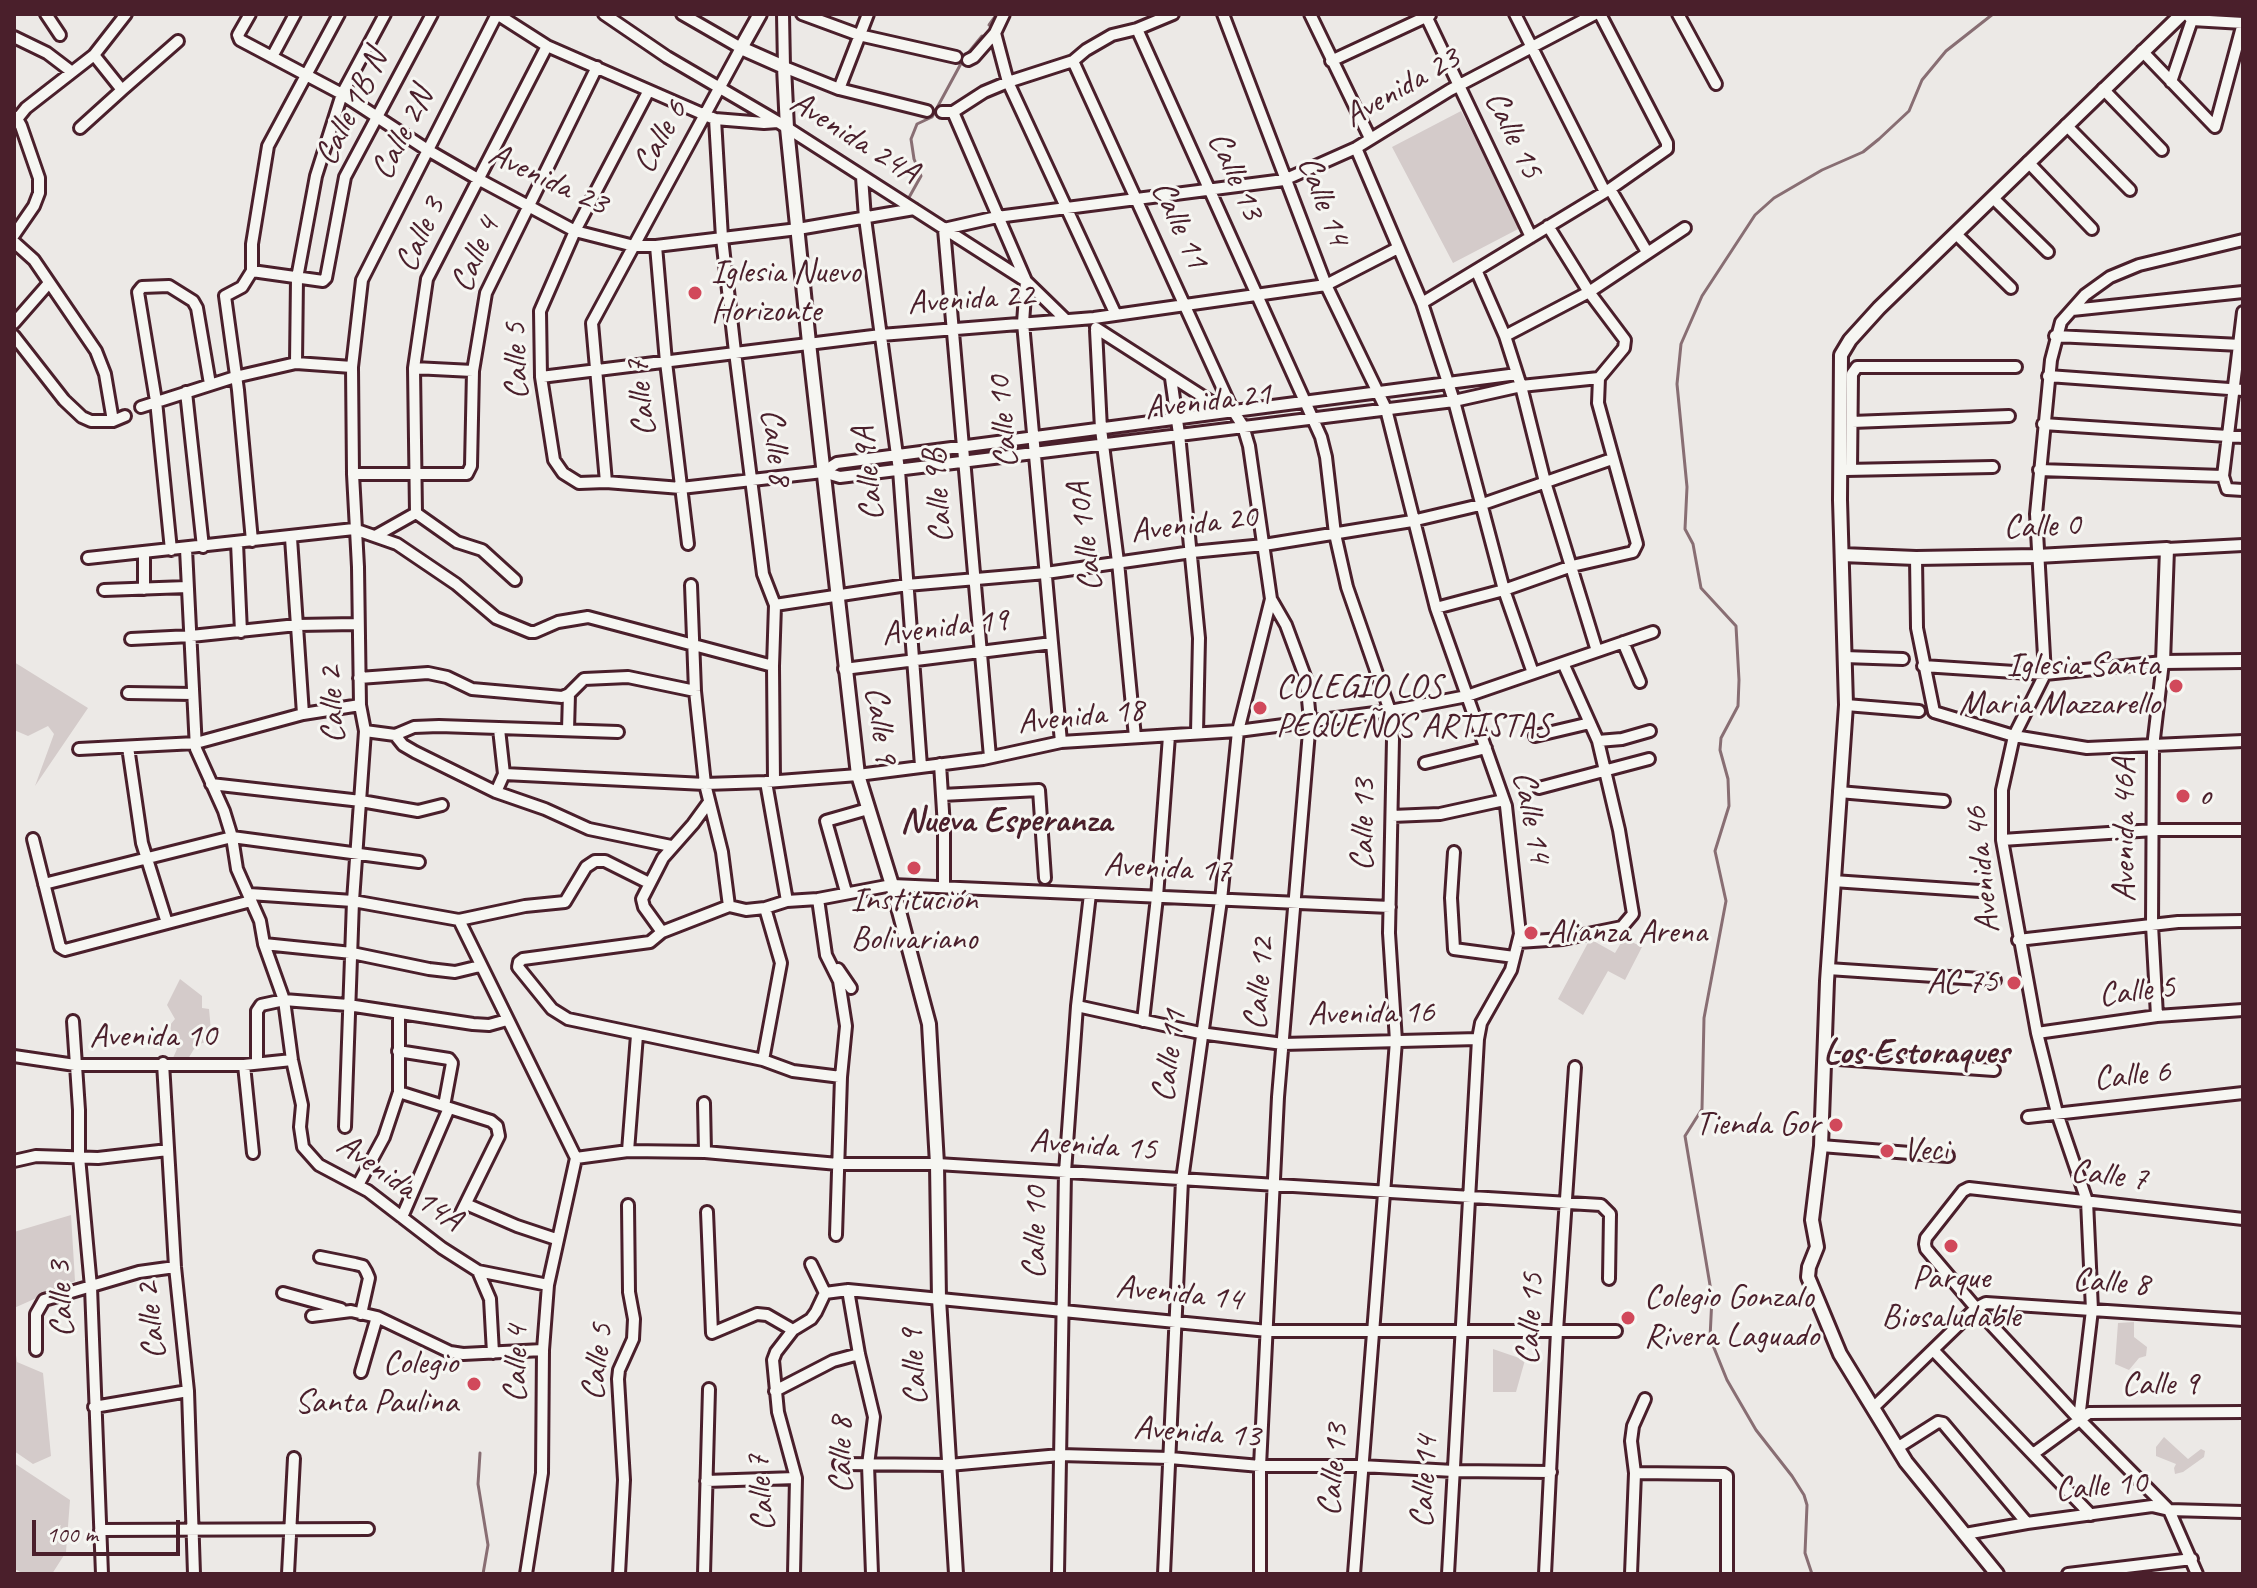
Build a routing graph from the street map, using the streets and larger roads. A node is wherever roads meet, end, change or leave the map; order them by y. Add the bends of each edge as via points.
1 (46, 14) edge
2 (126, 14) edge
3 (250, 14) edge
4 (295, 14) edge
5 (339, 14) edge
6 (385, 14) edge
7 (432, 14) edge
8 (497, 14) edge
9 (604, 14) edge
10 (760, 14) edge
11 (783, 14) edge
12 (802, 14) edge
13 (868, 14) edge
14 (1004, 14) edge
15 (1173, 14) edge
16 (1223, 14) edge
17 (1310, 14) edge
18 (1515, 14) edge
19 (1597, 14) edge
20 (1678, 14) edge
21 (685, 15) edge
22 (1428, 15) edge
23 (2187, 16) edge
24 (1137, 29) junction
25 (995, 33) junction
26 (60, 35) dead end
27 (859, 35) junction
28 (14, 37) edge
29 (178, 41) dead end
30 (547, 46) junction
31 (741, 48) junction
32 (1531, 49) junction
33 (2142, 51) junction
34 (94, 55) junction
35 (273, 55) junction
36 (1073, 61) junction
37 (1331, 61) junction
38 (597, 67) junction
39 (784, 67) junction
40 (72, 72) junction
41 (306, 73) junction
42 (1008, 82) junction
43 (2171, 82) junction
44 (1716, 84) dead end
45 (1458, 86) junction
46 (719, 88) junction
47 (839, 89) junction
48 (2103, 89) junction
49 (122, 90) junction
50 (648, 92) junction
51 (342, 94) junction
52 (927, 111) dead end
53 (375, 116) junction
54 (710, 117) junction
55 (15, 119) edge
56 (782, 125) junction
57 (2066, 125) junction
58 (80, 128) dead end
59 (1370, 138) junction
60 (1356, 148) junction
61 (426, 149) junction
62 (2162, 150) dead end
63 (2028, 162) junction
64 (862, 177) junction
65 (478, 179) junction
66 (1284, 180) junction
67 (1607, 190) junction
68 (2130, 190) dead end
69 (1212, 191) junction
70 (1135, 198) junction
71 (1993, 198) junction
72 (529, 206) junction
73 (1066, 208) junction
74 (914, 209) junction
75 (997, 217) junction
76 (865, 218) junction
77 (1548, 226) junction
78 (1685, 228) dead end
79 (798, 229) junction
80 (944, 229) junction
81 (2092, 229) dead end
82 (575, 231) junction
83 (1956, 234) junction
84 (14, 235) edge
85 (1531, 237) junction
86 (722, 238) junction
87 (2243, 240) edge
88 (14, 242) edge
89 (634, 246) junction
90 (656, 246) junction
91 (1396, 249) junction
92 (1647, 252) junction
93 (2048, 252) dead end
94 (252, 271) junction
95 (1477, 272) junction
96 (297, 278) junction
97 (362, 280) joint
98 (1026, 281) junction
99 (49, 283) junction
100 (1326, 285) junction
101 (2011, 288) dead end
102 (1589, 292) junction
103 (2243, 292) edge
104 (1256, 295) junction
105 (1422, 303) junction
106 (1185, 304) junction
107 (2072, 310) junction
108 (2243, 312) edge
109 (1116, 315) junction
110 (1066, 320) junction
111 (14, 323) edge
112 (1023, 323) junction
113 (1095, 324) junction
114 (952, 327) junction
115 (881, 335) junction
116 (14, 336) edge
117 (1505, 336) junction
118 (2055, 336) junction
119 (809, 343) junction
120 (2240, 345) edge
121 (735, 352) junction
122 (666, 362) junction
123 (296, 363) junction
124 (352, 367) junction
125 (2016, 367) dead end
126 (414, 368) junction
127 (473, 371) junction
128 (595, 371) junction
129 (1517, 374) junction
130 (2048, 376) junction
131 (235, 377) junction
132 (541, 377) junction
133 (1171, 378) junction
134 (1599, 378) junction
135 (1447, 383) junction
136 (210, 384) junction
137 (1521, 386) junction
138 (2238, 389) edge
139 (186, 392) junction
140 (1377, 392) junction
141 (156, 401) junction
142 (1454, 401) junction
143 (1306, 402) junction
144 (141, 407) dead end
145 (1386, 409) junction
146 (1234, 410) junction
147 (125, 416) dead end
148 (2009, 416) dead end
149 (1312, 418) junction
150 (1177, 419) junction
151 (113, 421) junction
152 (1852, 422) junction
153 (2043, 424) junction
154 (1243, 426) junction
155 (1101, 429) junction
156 (1179, 434) junction
157 (2226, 435) junction
158 (2243, 437) edge
159 (1034, 438) junction
160 (1102, 443) junction
161 (962, 447) junction
162 (1035, 452) junction
163 (897, 455) junction
164 (1612, 459) junction
165 (554, 460) joint
166 (964, 461) junction
167 (1993, 467) dead end
168 (899, 470) junction
169 (1846, 470) junction
170 (2039, 470) junction
171 (823, 472) junction
172 (353, 474) junction
173 (414, 475) junction
174 (2223, 476) junction
175 (751, 480) junction
176 (606, 482) junction
177 (1545, 482) junction
178 (681, 488) junction
179 (2243, 490) edge
180 (1480, 505) junction
181 (416, 513) junction
182 (1412, 521) junction
183 (354, 529) junction
184 (1335, 534) junction
185 (377, 535) junction
186 (291, 538) junction
187 (252, 541) junction
188 (237, 543) junction
189 (688, 544) dead end
190 (1264, 545) junction
191 (2243, 545) edge
192 (203, 547) junction
193 (186, 549) junction
194 (2167, 549) junction
195 (171, 550) junction
196 (1192, 552) junction
197 (144, 553) junction
198 (1842, 555) junction
199 (2037, 556) junction
200 (88, 558) dead end
201 (1916, 558) junction
202 (1118, 562) junction
203 (1572, 566) junction
204 (1046, 573) junction
205 (515, 580) dead end
206 (975, 580) junction
207 (691, 585) dead end
208 (907, 585) junction
209 (187, 587) junction
210 (144, 589) junction
211 (104, 590) dead end
212 (1504, 590) junction
213 (837, 595) junction
214 (1271, 599) junction
215 (775, 605) junction
216 (1436, 608) junction
217 (357, 624) junction
218 (297, 625) junction
219 (241, 632) junction
220 (1653, 632) dead end
221 (191, 636) junction
222 (131, 639) dead end
223 (1623, 642) junction
224 (1052, 643) junction
225 (693, 646) junction
226 (1597, 651) junction
227 (981, 652) junction
228 (1844, 657) junction
229 (1903, 659) dead end
230 (913, 660) junction
231 (2243, 661) edge
232 (2163, 662) junction
233 (1563, 663) junction
234 (773, 666) junction
235 (1923, 666) junction
236 (844, 669) junction
237 (1533, 673) junction
238 (2045, 674) junction
239 (359, 678) junction
240 (1640, 682) dead end
241 (695, 691) junction
242 (128, 693) dead end
243 (193, 694) junction
244 (569, 694) junction
245 (1467, 696) junction
246 (360, 705) junction
247 (1846, 705) junction
248 (1390, 711) junction
249 (1919, 711) dead end
250 (303, 714) junction
251 (1310, 720) junction
252 (1590, 723) junction
253 (499, 729) junction
254 (568, 730) junction
255 (365, 731) junction
256 (1238, 731) junction
257 (1650, 731) dead end
258 (618, 732) dead end
259 (1197, 733) junction
260 (395, 735) junction
261 (1169, 736) junction
262 (1535, 736) dead end
263 (2014, 736) junction
264 (1135, 737) junction
265 (1598, 741) junction
266 (2243, 741) edge
267 (1061, 742) junction
268 (196, 743) junction
269 (128, 747) junction
270 (2153, 747) junction
271 (1486, 748) junction
272 (79, 749) dead end
273 (990, 757) junction
274 (1649, 759) dead end
275 (1425, 763) dead end
276 (940, 764) junction
277 (921, 766) junction
278 (1605, 772) junction
279 (504, 774) junction
280 (858, 775) junction
281 (770, 782) junction
282 (211, 784) junction
283 (705, 784) junction
284 (1539, 788) dead end
285 (496, 792) junction
286 (1839, 792) junction
287 (942, 795) junction
288 (1504, 800) junction
289 (361, 801) junction
290 (1944, 801) dead end
291 (709, 802) junction
292 (442, 805) dead end
293 (868, 809) junction
294 (1392, 816) junction
295 (2154, 830) junction
296 (2243, 830) edge
297 (232, 837) junction
298 (33, 839) dead end
299 (2002, 840) junction
300 (671, 846) junction
301 (1454, 852) dead end
302 (356, 853) junction
303 (148, 857) junction
304 (419, 862) dead end
305 (1045, 878) dead end
306 (1833, 881) junction
307 (649, 883) junction
308 (44, 884) junction
309 (892, 885) junction
310 (944, 887) junction
311 (1980, 891) dead end
312 (846, 892) junction
313 (1090, 894) junction
314 (1157, 897) junction
315 (250, 898) junction
316 (818, 899) junction
317 (1221, 900) junction
318 (353, 901) junction
319 (787, 901) junction
320 (1296, 903) junction
321 (729, 906) junction
322 (1390, 907) junction
323 (765, 908) junction
324 (459, 920) junction
325 (2243, 921) edge
326 (167, 923) junction
327 (2152, 925) junction
328 (662, 932) junction
329 (2018, 940) junction
330 (1518, 942) junction
331 (264, 944) junction
332 (352, 953) junction
333 (826, 955) junction
334 (1514, 957) junction
335 (480, 966) junction
336 (1828, 969) junction
337 (1995, 980) dead end
338 (851, 988) dead end
339 (284, 1000) junction
340 (348, 1005) junction
341 (1077, 1006) junction
342 (2243, 1010) edge
343 (399, 1014) junction
344 (2157, 1016) junction
345 (507, 1020) junction
346 (73, 1021) dead end
347 (1143, 1021) junction
348 (1200, 1033) junction
349 (2037, 1033) junction
350 (637, 1035) junction
351 (1478, 1039) junction
352 (1396, 1041) junction
353 (1283, 1044) junction
354 (398, 1051) junction
355 (14, 1056) edge
356 (1824, 1058) junction
357 (292, 1060) junction
358 (763, 1060) junction
359 (163, 1063) junction
360 (257, 1063) junction
361 (75, 1065) junction
362 (244, 1065) junction
363 (1575, 1067) dead end
364 (1994, 1070) dead end
365 (841, 1077) junction
366 (399, 1092) junction
367 (2243, 1093) edge
368 (704, 1103) dead end
369 (447, 1107) junction
370 (2057, 1113) junction
371 (2028, 1117) dead end
372 (345, 1127) dead end
373 (1821, 1146) junction
374 (168, 1150) junction
375 (628, 1151) junction
376 (705, 1152) junction
377 (253, 1153) dead end
378 (1948, 1156) dead end
379 (79, 1157) junction
380 (576, 1158) junction
381 (14, 1161) edge
382 (838, 1164) junction
383 (937, 1164) junction
384 (1065, 1172) junction
385 (1182, 1180) junction
386 (358, 1185) junction
387 (1274, 1186) junction
388 (1385, 1193) junction
389 (1470, 1198) junction
390 (2087, 1201) junction
391 (628, 1205) dead end
392 (1566, 1205) junction
393 (707, 1212) dead end
394 (402, 1217) junction
395 (2243, 1219) edge
396 (836, 1235) dead end
397 (556, 1239) junction
398 (320, 1257) dead end
399 (811, 1264) dead end
400 (175, 1267) junction
401 (478, 1271) junction
402 (1609, 1279) dead end
403 (548, 1285) junction
404 (91, 1287) junction
405 (848, 1290) junction
406 (283, 1293) dead end
407 (825, 1293) junction
408 (939, 1299) junction
409 (1976, 1308) junction
410 (2092, 1310) junction
411 (1063, 1311) junction
412 (356, 1312) junction
413 (312, 1316) dead end
414 (377, 1317) junction
415 (2243, 1320) edge
416 (1177, 1323) junction
417 (793, 1330) junction
418 (1268, 1331) junction
419 (1557, 1331) junction
420 (1616, 1331) dead end
421 (1374, 1332) junction
422 (1461, 1332) junction
423 (36, 1350) dead end
424 (543, 1350) junction
425 (1934, 1351) junction
426 (493, 1353) junction
427 (859, 1354) junction
428 (361, 1372) dead end
429 (709, 1389) dead end
430 (188, 1391) junction
431 (775, 1391) junction
432 (1645, 1399) dead end
433 (94, 1407) junction
434 (1874, 1407) junction
435 (2243, 1412) edge
436 (2079, 1419) junction
437 (1897, 1448) junction
438 (2033, 1454) junction
439 (1060, 1455) junction
440 (294, 1458) dead end
441 (1170, 1458) junction
442 (839, 1464) dead end
443 (868, 1465) junction
444 (949, 1465) junction
445 (1260, 1466) junction
446 (1361, 1466) junction
447 (1454, 1471) junction
448 (1551, 1472) junction
449 (1635, 1473) junction
450 (796, 1478) junction
451 (706, 1481) junction
452 (2169, 1510) junction
453 (2243, 1512) edge
454 (2091, 1515) junction
455 (2027, 1523) junction
456 (291, 1528) junction
457 (368, 1529) dead end
458 (100, 1530) junction
459 (194, 1530) junction
460 (1965, 1534) junction
461 (2192, 1559) junction
462 (102, 1574) edge
463 (194, 1574) edge
464 (288, 1574) edge
465 (526, 1574) edge
466 (619, 1574) edge
467 (704, 1574) edge
468 (794, 1574) edge
469 (872, 1574) edge
470 (956, 1574) edge
471 (1058, 1574) edge
472 (1164, 1574) edge
473 (1260, 1574) edge
474 (1354, 1574) edge
475 (1448, 1574) edge
476 (1545, 1574) edge
477 (1631, 1574) edge
478 (1727, 1574) edge
479 (1997, 1574) edge
480 (2068, 1574) edge
481 (2197, 1574) edge

1 - 26 street
2 - 34 street
3 - 35 street, Avenida 23 via 240,40
4 - 35 street
5 - 41 street
6 - 51 street
7 - 53 street, Calle 1B N
8 - 30 street
8 - 61 street, Calle 2N
9 - 46 street, Avenida 24A
10 - 31 street
11 - 39 street, Calle 9
12 - 27 street
13 - 27 street
14 - 25 street
15 - 24 street
16 - 66 street, Calle 14
17 - 37 street
18 - 32 street
19 - 32 street, Avenida 23
19 - 67 street via 1667,143 1662,155
20 - 44 street
21 - 31 street
22 - 37 street
22 - 45 street, Calle 15
23 - 33 street
23 - 43 street
23 - 43 street via 2243,23 2215,127
24 - 36 street via 1112,35
24 - 69 street, Calle 13
25 - 27 street via 974,57 962,58
25 - 42 street
27 - 47 street
28 - 40 street
29 - 49 street
30 - 38 street
30 - 65 street, Calle 3
31 - 39 street
31 - 46 street, Calle 6
32 - 45 street, Avenida 23
32 - 67 street
33 - 43 street
33 - 48 street
34 - 40 street
34 - 49 street
35 - 41 street, Avenida 23
36 - 42 street
36 - 70 street, Calle 11
37 - 59 street
38 - 50 street
38 - 72 street, Calle 4
39 - 47 street
39 - 56 street, Calle 9
40 - 55 street
41 - 51 street, Avenida 23
41 - 94 street via 268,146
42 - 73 street
42 - 75 street, Calle 10 via 948,112
45 - 59 street, Avenida 23
45 - 85 street, Calle 15
46 - 54 street, Calle 6
46 - 56 street, Avenida 24A
47 - 52 street
48 - 57 street
48 - 62 street
49 - 58 street
50 - 54 street
50 - 82 street, Calle 5
51 - 53 street, Avenida 23
51 - 96 street via 316,176
53 - 61 street, Avenida 23
53 - 96 street, Calle 1B N via 345,177 326,278
54 - 56 street
54 - 86 street, Calle 8
54 - 89 street, Calle 6
55 - 84 street via 39,178 39,193
56 - 64 street, Avenida 24A
56 - 79 street, Calle 9
57 - 63 street
57 - 68 street
59 - 60 street, Avenida 23
60 - 66 street, Avenida 23
60 - 91 street
61 - 65 street, Avenida 23
61 - 97 street, Calle 2N
63 - 71 street
63 - 81 street
64 - 74 street, Avenida 24A
64 - 76 street, Calle 9A
65 - 72 street, Avenida 23
65 - 126 street, Calle 3 via 427,279
66 - 69 street, Avenida 23
66 - 100 street, Calle 14
67 - 77 street
67 - 92 street
69 - 70 street, Avenida 23
69 - 104 street, Calle 13
70 - 73 street, Avenida 23
70 - 106 street, Calle 11
71 - 83 street
71 - 93 street
72 - 82 street, Avenida 23
72 - 127 street, Calle 4 via 486,293
73 - 75 street, Avenida 23
73 - 109 street
74 - 76 street, Avenida 23
74 - 80 street, Avenida 24A
75 - 80 street, Avenida 23
75 - 98 street, Calle 10
76 - 79 street, Avenida 23
76 - 115 street, Calle 9A
77 - 85 street
77 - 102 street
78 - 92 street
79 - 86 street, Avenida 23
79 - 119 street, Calle 9
80 - 98 street, Avenida 24A
80 - 114 street, Calle 9B
82 - 89 street, Avenida 23
82 - 132 street, Calle 5 via 540,311
83 - 101 street
83 - 169 street via 1879,308 1841,355
85 - 95 street
86 - 90 street, Avenida 23
86 - 121 street, Calle 8
87 - 107 street via 2139,265 2110,277
88 - 99 street
89 - 90 street, Avenida 23
89 - 128 street, Calle 6 via 592,323
90 - 122 street, Calle 7
91 - 100 street, Avenida 22
91 - 105 street
92 - 102 street
94 - 96 street
94 - 131 street via 242,287 225,296
95 - 105 street
95 - 117 street
96 - 123 street
97 - 124 street, Calle 2
98 - 110 street, Avenida 24A
98 - 112 street, Calle 10
99 - 111 street
99 - 151 street via 96,351
100 - 104 street, Avenida 22
100 - 140 street, Calle 14
102 - 117 street
102 - 134 street via 1626,343
103 - 107 street
104 - 106 street, Avenida 22
104 - 143 street, Calle 13
105 - 135 street
106 - 109 street, Avenida 22
106 - 146 street, Calle 11
107 - 118 street
108 - 120 street
109 - 113 street, Avenida 22
110 - 112 street, Avenida 22
110 - 113 street, Avenida 22
112 - 114 street, Avenida 22
112 - 159 street, Calle 10
113 - 133 street
113 - 155 street, Calle 10A
114 - 115 street, Avenida 22
114 - 161 street, Calle 9B
115 - 119 street, Avenida 22
115 - 163 street, Calle 9A
116 - 151 street via 82,417
117 - 129 street
118 - 120 street
118 - 130 street
119 - 121 street, Avenida 22
119 - 171 street, Calle 9
120 - 138 street
121 - 122 street, Avenida 22
121 - 175 street, Calle 8
122 - 128 street, Avenida 22
122 - 178 street, Calle 7
123 - 124 street
123 - 131 street
124 - 172 street, Calle 2
125 - 152 street via 1857,367 1852,374
126 - 127 street
126 - 173 street, Calle 3
127 - 173 street, Calle 4 via 467,474
128 - 132 street, Avenida 22
128 - 176 street, Calle 6
129 - 135 street, Avenida 21
129 - 137 street
130 - 138 street
130 - 153 street
131 - 136 street
131 - 187 street
132 - 165 street, Calle 5
133 - 146 street
133 - 150 street
134 - 137 street, Avenida 21
134 - 164 street via 1598,403
135 - 140 street, Avenida 21
135 - 142 street
136 - 139 street
136 - 141 street via 193,301 169,286 142,287 138,292
137 - 142 street, Avenida 21
137 - 177 street
138 - 157 street
139 - 141 street
139 - 192 street
140 - 143 street, Avenida 21
140 - 145 street, Calle 14
141 - 144 street
141 - 195 street
142 - 145 street, Avenida 21
142 - 180 street
143 - 146 street, Avenida 21
143 - 149 street, Calle 13
145 - 149 street, Avenida 21
145 - 182 street, Calle 14
146 - 150 street, Avenida 21
146 - 154 street, Calle 12
147 - 151 street
148 - 152 street
149 - 154 street, Avenida 21
149 - 184 street, Calle 13 via 1326,457
150 - 155 street, Avenida 21
150 - 156 street
152 - 169 street
153 - 157 street
153 - 170 street
154 - 156 street, Avenida 21
154 - 190 street, Calle 12
155 - 159 street, Avenida 21
155 - 160 street, Calle 10A
156 - 160 street, Avenida 21
156 - 196 street
157 - 158 street
157 - 174 street
159 - 161 street, Avenida 21
159 - 162 street, Calle 10
160 - 162 street, Avenida 21
160 - 202 street, Calle 10A
161 - 163 street, Avenida 21
161 - 166 street, Calle 9B
162 - 166 street, Avenida 21
162 - 204 street, Calle 10
163 - 168 street, Calle 9A
163 - 171 street, Avenida 21 via 837,463
164 - 177 street, Avenida 20
164 - 203 street via 1636,548
165 - 176 street, Avenida 21 via 579,483
166 - 168 street, Avenida 21
166 - 206 street, Calle 9B
167 - 169 street
168 - 171 street, Avenida 21 via 840,477
168 - 208 street, Calle 9A
169 - 198 street
170 - 174 street
170 - 199 street
171 - 175 street, Avenida 21
171 - 213 street, Calle 9
172 - 173 street
172 - 183 street, Calle 2
173 - 181 street, Calle 3
174 - 179 street via 2227,489
175 - 178 street, Avenida 21
175 - 215 street, Calle 8 via 763,574
176 - 178 street, Avenida 21
177 - 180 street, Avenida 20
177 - 203 street
178 - 189 street, Calle 7
180 - 182 street, Avenida 20
180 - 212 street
181 - 185 street
181 - 205 street via 457,542 482,550
182 - 184 street, Avenida 20
182 - 216 street, Calle 14
183 - 185 street
183 - 186 street
183 - 217 street, Calle 2
184 - 190 street, Avenida 20
184 - 248 street, Calle 13 via 1347,587
185 - 225 street via 456,584 496,618 530,632 588,617
186 - 187 street
186 - 218 street
187 - 188 street
188 - 192 street
188 - 219 street
190 - 196 street, Avenida 20
190 - 214 street, Calle 12
191 - 194 street, Calle 0
192 - 193 street
193 - 195 street
193 - 209 street, Avenida 14A
194 - 199 street, Calle 0
194 - 232 street, Avenida 46A
195 - 197 street
196 - 202 street, Avenida 20
196 - 259 street via 1199,638
197 - 200 street
197 - 210 street
198 - 201 street, Calle 0
198 - 228 street
199 - 201 street, Calle 0
199 - 238 street
201 - 235 street
202 - 204 street, Avenida 20
202 - 264 street, Calle 10A
203 - 212 street
203 - 226 street
204 - 206 street, Avenida 20
204 - 224 street, Calle 10
206 - 208 street, Avenida 20
206 - 227 street, Calle 9B
207 - 225 street
208 - 213 street, Avenida 20
208 - 230 street, Calle 9A
209 - 210 street
209 - 221 street, Avenida 14A
210 - 211 street
212 - 216 street
212 - 237 street
213 - 215 street, Avenida 20
213 - 236 street, Calle 9
214 - 251 street, Calle 12 via 1306,679
214 - 256 street, Calle 11
215 - 234 street, Calle 8
216 - 245 street, Calle 14
217 - 218 street
217 - 239 street, Calle 2
218 - 219 street
218 - 250 street
219 - 221 street
220 - 223 street, Avenida 18
221 - 222 street
221 - 243 street, Avenida 14A
223 - 226 street, Avenida 18
223 - 240 street
224 - 227 street, Avenida 19
224 - 267 street, Calle 10
225 - 234 street
225 - 241 street
226 - 233 street, Avenida 18
227 - 230 street, Avenida 19
227 - 273 street, Calle 9B
228 - 229 street
228 - 247 street
230 - 236 street, Avenida 19
230 - 277 street, Calle 9A
231 - 232 street
232 - 238 street
232 - 270 street, Avenida 46A
233 - 237 street, Avenida 18
233 - 252 street
234 - 281 street, Calle 8
235 - 238 street
235 - 263 street via 1934,712
236 - 280 street, Calle 9
237 - 245 street, Avenida 18
238 - 263 street, Avenida 46
239 - 244 street via 428,673 472,689
239 - 246 street, Calle 2
241 - 244 street via 628,677 584,679
241 - 283 street
242 - 243 street
243 - 268 street, Avenida 14A
244 - 254 street
245 - 248 street, Avenida 18
245 - 271 street, Calle 14
246 - 250 street
246 - 255 street, Calle 2
247 - 249 street
247 - 286 street
248 - 251 street, Avenida 18
248 - 294 street, Calle 13
250 - 268 street
251 - 256 street, Avenida 18
251 - 320 street, Calle 12
252 - 262 street
252 - 265 street
253 - 254 street
253 - 260 street via 414,727
253 - 279 street
254 - 258 street
255 - 260 street
255 - 289 street, Calle 2
256 - 259 street, Avenida 18
256 - 317 street, Calle 11
257 - 265 street
259 - 261 street, Avenida 18
260 - 285 street via 415,752
261 - 264 street, Avenida 18
261 - 314 street
263 - 270 street via 2087,748
263 - 299 street, Avenida 46 via 2002,790
264 - 267 street, Avenida 18
265 - 278 street
266 - 270 street
267 - 273 street, Avenida 18
268 - 269 street
268 - 282 street, Avenida 14A
269 - 272 street
269 - 303 street
270 - 295 street, Avenida 46A
271 - 275 street
271 - 288 street, Calle 14
273 - 276 street, Avenida 18
274 - 278 street
276 - 277 street, Avenida 18
276 - 287 street
277 - 280 street, Avenida 18
278 - 284 street
278 - 330 street via 1633,914 1622,927
279 - 283 street, Avenida 18
279 - 285 street
280 - 281 street, Avenida 18
280 - 293 street, Calle 9
281 - 283 street, Avenida 18
281 - 319 street, Calle 8
282 - 289 street
282 - 297 street, Avenida 14A
283 - 291 street
285 - 300 street via 589,829
286 - 290 street
286 - 306 street
287 - 305 street via 1039,790
287 - 310 street
288 - 294 street via 1440,814
288 - 330 street, Calle 14
289 - 292 street via 418,811
289 - 302 street, Calle 2
291 - 300 street
291 - 321 street
293 - 309 street, Calle 9
293 - 312 street via 826,821
294 - 322 street, Calle 13
295 - 296 street
295 - 299 street
295 - 327 street, Avenida 46A
297 - 302 street
297 - 303 street
297 - 315 street, Avenida 14A via 237,869
298 - 308 street
299 - 329 street, Avenida 46
300 - 307 street
301 - 334 street via 1454,949
302 - 304 street
302 - 318 street, Calle 2
303 - 308 street
303 - 326 street
306 - 311 street
306 - 336 street
307 - 324 street via 595,861 565,902
307 - 328 street via 644,907
308 - 326 street via 65,950
309 - 310 street, Avenida 17
309 - 312 street, Avenida 17
309 - 383 street, Calle 9 via 929,1024
310 - 313 street, Avenida 17
312 - 316 street, Avenida 17
313 - 314 street, Avenida 17
313 - 341 street, Calle 10
314 - 317 street, Avenida 17
314 - 347 street
315 - 318 street
315 - 326 street
315 - 331 street, Avenida 14A
316 - 319 street, Avenida 17
316 - 333 street
317 - 320 street, Avenida 17
317 - 348 street, Calle 11
318 - 324 street
318 - 332 street, Calle 2
319 - 323 street, Avenida 17
320 - 322 street, Avenida 17
320 - 353 street, Calle 12
321 - 323 street, Avenida 17
321 - 328 street, Avenida 17
322 - 352 street, Calle 13
323 - 358 street via 781,963
324 - 335 street
325 - 327 street
327 - 329 street
327 - 344 street, Avenida 46A
328 - 350 street, Avenida 17 via 650,942 523,959 518,967 552,1009 568,1019
329 - 349 street, Avenida 46
330 - 334 street, Calle 14
331 - 332 street
331 - 339 street, Avenida 14A
332 - 335 street via 455,972
332 - 340 street, Calle 2
333 - 338 street
333 - 365 street via 839,981 846,1026
334 - 351 street, Calle 14
335 - 345 street
336 - 337 street
336 - 356 street
339 - 340 street
339 - 357 street, Avenida 14A
339 - 360 street via 261,1005 257,1011
340 - 343 street
340 - 372 street, Calle 2
341 - 347 street, Avenida 16
341 - 384 street, Calle 10
342 - 344 street, Calle 5
343 - 345 street via 489,1025
343 - 354 street
344 - 349 street, Calle 5
345 - 380 street
346 - 361 street, Calle 3
347 - 348 street, Avenida 16
348 - 353 street, Avenida 16
348 - 385 street, Calle 11
349 - 370 street, Avenida 46
350 - 358 street
350 - 375 street
351 - 352 street, Avenida 16
351 - 389 street, Calle 14
352 - 353 street, Avenida 16
352 - 388 street, Calle 13
353 - 387 street, Calle 12
354 - 366 street
354 - 369 street via 449,1059 453,1067
355 - 361 street, Avenida 10
356 - 364 street
356 - 373 street
357 - 360 street, Avenida 10
357 - 386 street, Avenida 14A via 302,1105 303,1147 319,1165
358 - 365 street via 793,1071
359 - 361 street, Avenida 10
359 - 362 street, Avenida 10
359 - 374 street, Calle 2
360 - 362 street, Avenida 10
361 - 379 street, Calle 3
362 - 377 street
363 - 392 street, Calle 15
365 - 382 street
366 - 369 street
366 - 386 street via 384,1137
367 - 370 street, Calle 6
368 - 376 street
369 - 394 street
369 - 397 street via 491,1121 499,1136 464,1208
370 - 371 street, Calle 6
370 - 390 street, Avenida 46
373 - 378 street
373 - 434 street via 1812,1220 1817,1247 1808,1277 1840,1354
374 - 379 street
374 - 400 street, Calle 2
375 - 376 street, Avenida 15
375 - 380 street, Avenida 15
376 - 382 street, Avenida 15
379 - 381 street
379 - 404 street, Calle 3
380 - 397 street, Calle 4
382 - 383 street, Avenida 15
382 - 396 street
383 - 384 street, Avenida 15
383 - 408 street, Calle 9
384 - 385 street, Avenida 15
384 - 411 street, Calle 10
385 - 387 street, Avenida 15
385 - 416 street, Calle 11
386 - 394 street, Avenida 14A
387 - 388 street, Avenida 15
387 - 418 street, Calle 12
388 - 389 street, Avenida 15
388 - 421 street, Calle 13
389 - 392 street, Avenida 15
389 - 422 street, Calle 14
390 - 395 street, Calle 7
390 - 409 street, Calle 7 via 1963,1191 1925,1244
390 - 410 street, Avenida 46
391 - 466 street, Calle 5 via 634,1319 633,1339 618,1379 624,1480
392 - 402 street, Avenida 15 via 1601,1205 1610,1214
392 - 419 street, Calle 15
393 - 417 street via 712,1333 757,1314
394 - 401 street, Avenida 14A
397 - 403 street, Calle 4
398 - 412 street via 363,1266 369,1278
399 - 407 street
400 - 404 street
400 - 430 street, Calle 2
401 - 403 street
401 - 426 street, Avenida 14A via 490,1299
403 - 424 street, Calle 4
404 - 423 street via 44,1300 38,1307
404 - 433 street, Calle 3
405 - 407 street, Avenida 14
405 - 408 street, Avenida 14
405 - 427 street, Calle 8
406 - 412 street
407 - 417 street via 811,1319
408 - 411 street, Avenida 14
408 - 444 street, Calle 9
409 - 410 street, Calle 8 via 1986,1303
409 - 425 street
409 - 436 street
410 - 415 street, Calle 8
410 - 436 street, Avenida 46
411 - 416 street, Avenida 14
411 - 439 street, Calle 10
412 - 413 street
412 - 414 street
414 - 426 street via 450,1352
414 - 428 street
416 - 418 street, Avenida 14
416 - 441 street, Calle 11
417 - 431 street, Calle 7 via 773,1360
418 - 421 street, Avenida 14
418 - 445 street, Calle 12
419 - 420 street, Avenida 14
419 - 422 street, Avenida 14
419 - 448 street, Calle 15
421 - 422 street, Avenida 14
421 - 446 street, Calle 13
422 - 447 street, Calle 14
424 - 426 street
424 - 465 street, Calle 4 via 542,1473
425 - 434 street
425 - 438 street
427 - 431 street via 833,1361
427 - 443 street, Calle 8 via 874,1417
429 - 451 street
430 - 433 street
430 - 459 street, Calle 2
431 - 450 street, Calle 7
432 - 449 street via 1633,1426
433 - 458 street, Calle 3
434 - 437 street
435 - 436 street, Calle 9 via 2091,1413
436 - 438 street
436 - 452 street
437 - 455 street via 1943,1423
437 - 460 street
438 - 454 street
439 - 441 street, Avenida 13
439 - 444 street, Avenida 13
439 - 471 street, Calle 10
440 - 456 street
441 - 445 street, Avenida 13
441 - 472 street, Calle 11
442 - 443 street, Avenida 13
443 - 444 street, Avenida 13
443 - 469 street, Calle 8
444 - 470 street, Calle 9
445 - 446 street, Avenida 13
445 - 473 street, Calle 12
446 - 447 street, Avenida 13
446 - 474 street, Calle 13
447 - 448 street, Avenida 13
447 - 475 street, Calle 14
448 - 476 street, Calle 15
449 - 477 street
449 - 478 street via 1724,1474 1729,1481
450 - 451 street
450 - 468 street, Calle 7
451 - 467 street
452 - 453 street, Calle 10
452 - 454 street, Calle 10 via 2152,1506
452 - 461 street
454 - 455 street, Calle 10
455 - 460 street, Calle 10
456 - 457 street
456 - 459 street
456 - 464 street
458 - 459 street
458 - 462 street, Calle 3
459 - 463 street, Calle 2
460 - 479 street
461 - 480 street
461 - 481 street

